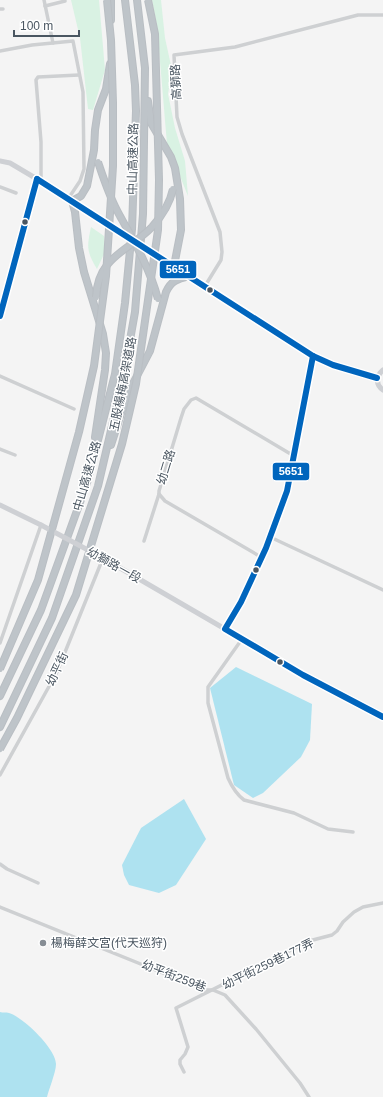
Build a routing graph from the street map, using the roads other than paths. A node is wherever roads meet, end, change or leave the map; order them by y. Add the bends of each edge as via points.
1 (44, 0) edge
2 (107, 0) edge
3 (111, 0) edge
4 (125, 0) edge
5 (137, 0) edge
6 (148, 0) edge
7 (65, 1) dead end
8 (45, 6) junction
9 (383, 15) edge
10 (53, 43) junction
11 (0, 51) edge
12 (145, 68) junction
13 (79, 75) junction
14 (94, 150) junction
15 (0, 161) edge
16 (176, 177) junction
17 (39, 181) junction
18 (0, 187) edge
19 (16, 193) dead end
20 (70, 200) junction
21 (135, 241) junction
22 (174, 266) junction
23 (189, 276) junction
24 (205, 286) junction
25 (1, 310) edge
26 (96, 310) junction
27 (0, 316) edge
28 (159, 320) junction
29 (313, 356) junction
30 (383, 370) edge
31 (0, 376) edge
32 (377, 378) junction
33 (383, 390) edge
34 (74, 409) dead end
35 (0, 449) edge
36 (15, 455) dead end
37 (294, 456) junction
38 (90, 472) junction
39 (98, 486) junction
40 (159, 494) junction
41 (0, 505) edge
42 (41, 525) junction
43 (270, 537) junction
44 (144, 541) dead end
45 (261, 557) junction
46 (103, 558) junction
47 (383, 590) edge
48 (225, 629) junction
49 (242, 640) junction
50 (0, 643) edge
51 (0, 669) edge
52 (0, 696) edge
53 (383, 717) edge
54 (0, 727) edge
55 (0, 749) edge
56 (0, 775) edge
57 (354, 832) dead end
58 (0, 864) edge
59 (38, 883) dead end
60 (383, 903) edge
61 (0, 907) edge
62 (213, 990) junction
63 (184, 1072) dead end
64 (309, 1097) edge

1 - 8 street
2 - 51 highway, bridge via 112,64 113,166 106,276 94,366 79,432 38,580
3 - 14 highway via 109,68 106,89 98,110
4 - 38 highway, 中山高速公路 via 135,86 132,229 115,374
5 - 12 highway, 中山高速公路
6 - 55 highway, 五股楊梅高架道路, bridge via 155,34 158,230 136,384 122,444 76,595
7 - 8 street
8 - 10 street
9 - 24 street, 高獅路 via 358,15 235,47 174,55 177,117 220,232 221,260
10 - 11 street
10 - 13 street via 73,41
12 - 16 highway via 151,123 171,157
12 - 39 highway, 中山高速公路 via 143,214 135,312 123,379
13 - 17 street via 38,77 36,80 41,142
13 - 20 street via 83,92 84,169
14 - 20 highway via 87,186 81,196
14 - 21 highway, bridge via 111,198
15 - 17 street via 10,163
16 - 21 highway, bridge via 171,198 162,213
16 - 22 highway via 181,230
17 - 20 street
17 - 25 street
18 - 19 street
20 - 21 street, bridge
20 - 26 highway via 75,212 84,272
21 - 22 street, bridge
21 - 26 highway, bridge via 115,255 103,270 96,289
21 - 28 highway, bridge via 158,299
22 - 23 street
23 - 24 street
23 - 28 highway via 174,280 169,285
24 - 29 street
25 - 27 street
26 - 38 highway via 106,353
28 - 39 highway via 150,351 127,395
29 - 32 street via 333,365
29 - 37 street
30 - 32 street
31 - 34 street
32 - 33 street
35 - 36 street
37 - 40 street, 幼二路 via 196,398 184,409
37 - 43 street via 287,491
38 - 52 highway, 中山高速公路 via 41,610
39 - 54 highway, 中山高速公路 via 52,618
40 - 44 street, 幼二路
40 - 45 street
41 - 42 street, 幼獅路一段
42 - 46 street, 幼獅路一段, bridge
42 - 50 street
43 - 45 street
43 - 47 street
45 - 48 street via 241,602
46 - 48 street, 幼獅路一段
46 - 56 street, 幼平街 via 57,672
48 - 49 street, 幼獅路一段
49 - 53 street, 幼獅路一段 via 297,673
49 - 57 street via 208,687 208,703 232,786 244,800 294,813 328,829
58 - 59 street
60 - 62 street, 幼平街259巷177弄 via 363,907 354,912 332,935 309,941
61 - 62 street, 幼平街259巷 via 206,990
62 - 63 street, 幼平街259巷177弄 via 176,1008 188,1047 180,1060
62 - 64 street, 幼平街259巷 via 225,995 256,1029

